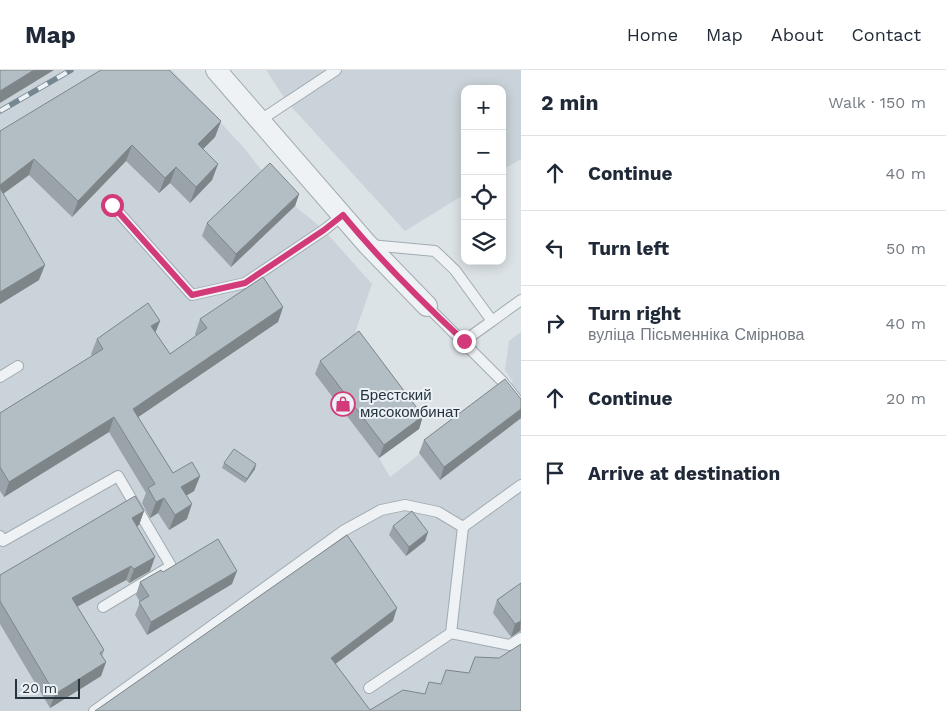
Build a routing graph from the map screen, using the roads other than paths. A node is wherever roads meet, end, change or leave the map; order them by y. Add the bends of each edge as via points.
1 (216, 70) edge
2 (336, 70) edge
3 (259, 120) junction
4 (112, 205) dead end
5 (343, 215) junction
6 (367, 244) junction
7 (521, 300) edge
8 (427, 306) joint
9 (492, 321) junction
10 (464, 341) junction
11 (18, 366) dead end
12 (0, 377) edge
13 (521, 406) edge
14 (521, 485) edge
15 (463, 527) junction
16 (0, 536) edge
17 (103, 608) dead end
18 (451, 633) junction
19 (521, 638) edge
20 (369, 688) dead end
21 (94, 711) edge

1 - 3 street
2 - 3 lane
3 - 5 street
4 - 5 lane via 192,295 245,283
5 - 6 street
6 - 8 street
6 - 9 lane via 435,251 455,270
7 - 9 lane
8 - 10 lane
9 - 10 lane
10 - 13 lane
11 - 12 lane
14 - 15 lane
15 - 18 lane
15 - 21 lane via 438,512 405,505 381,510 343,531
16 - 17 lane via 3,541 118,476 170,566
18 - 19 lane via 510,645
18 - 20 lane

